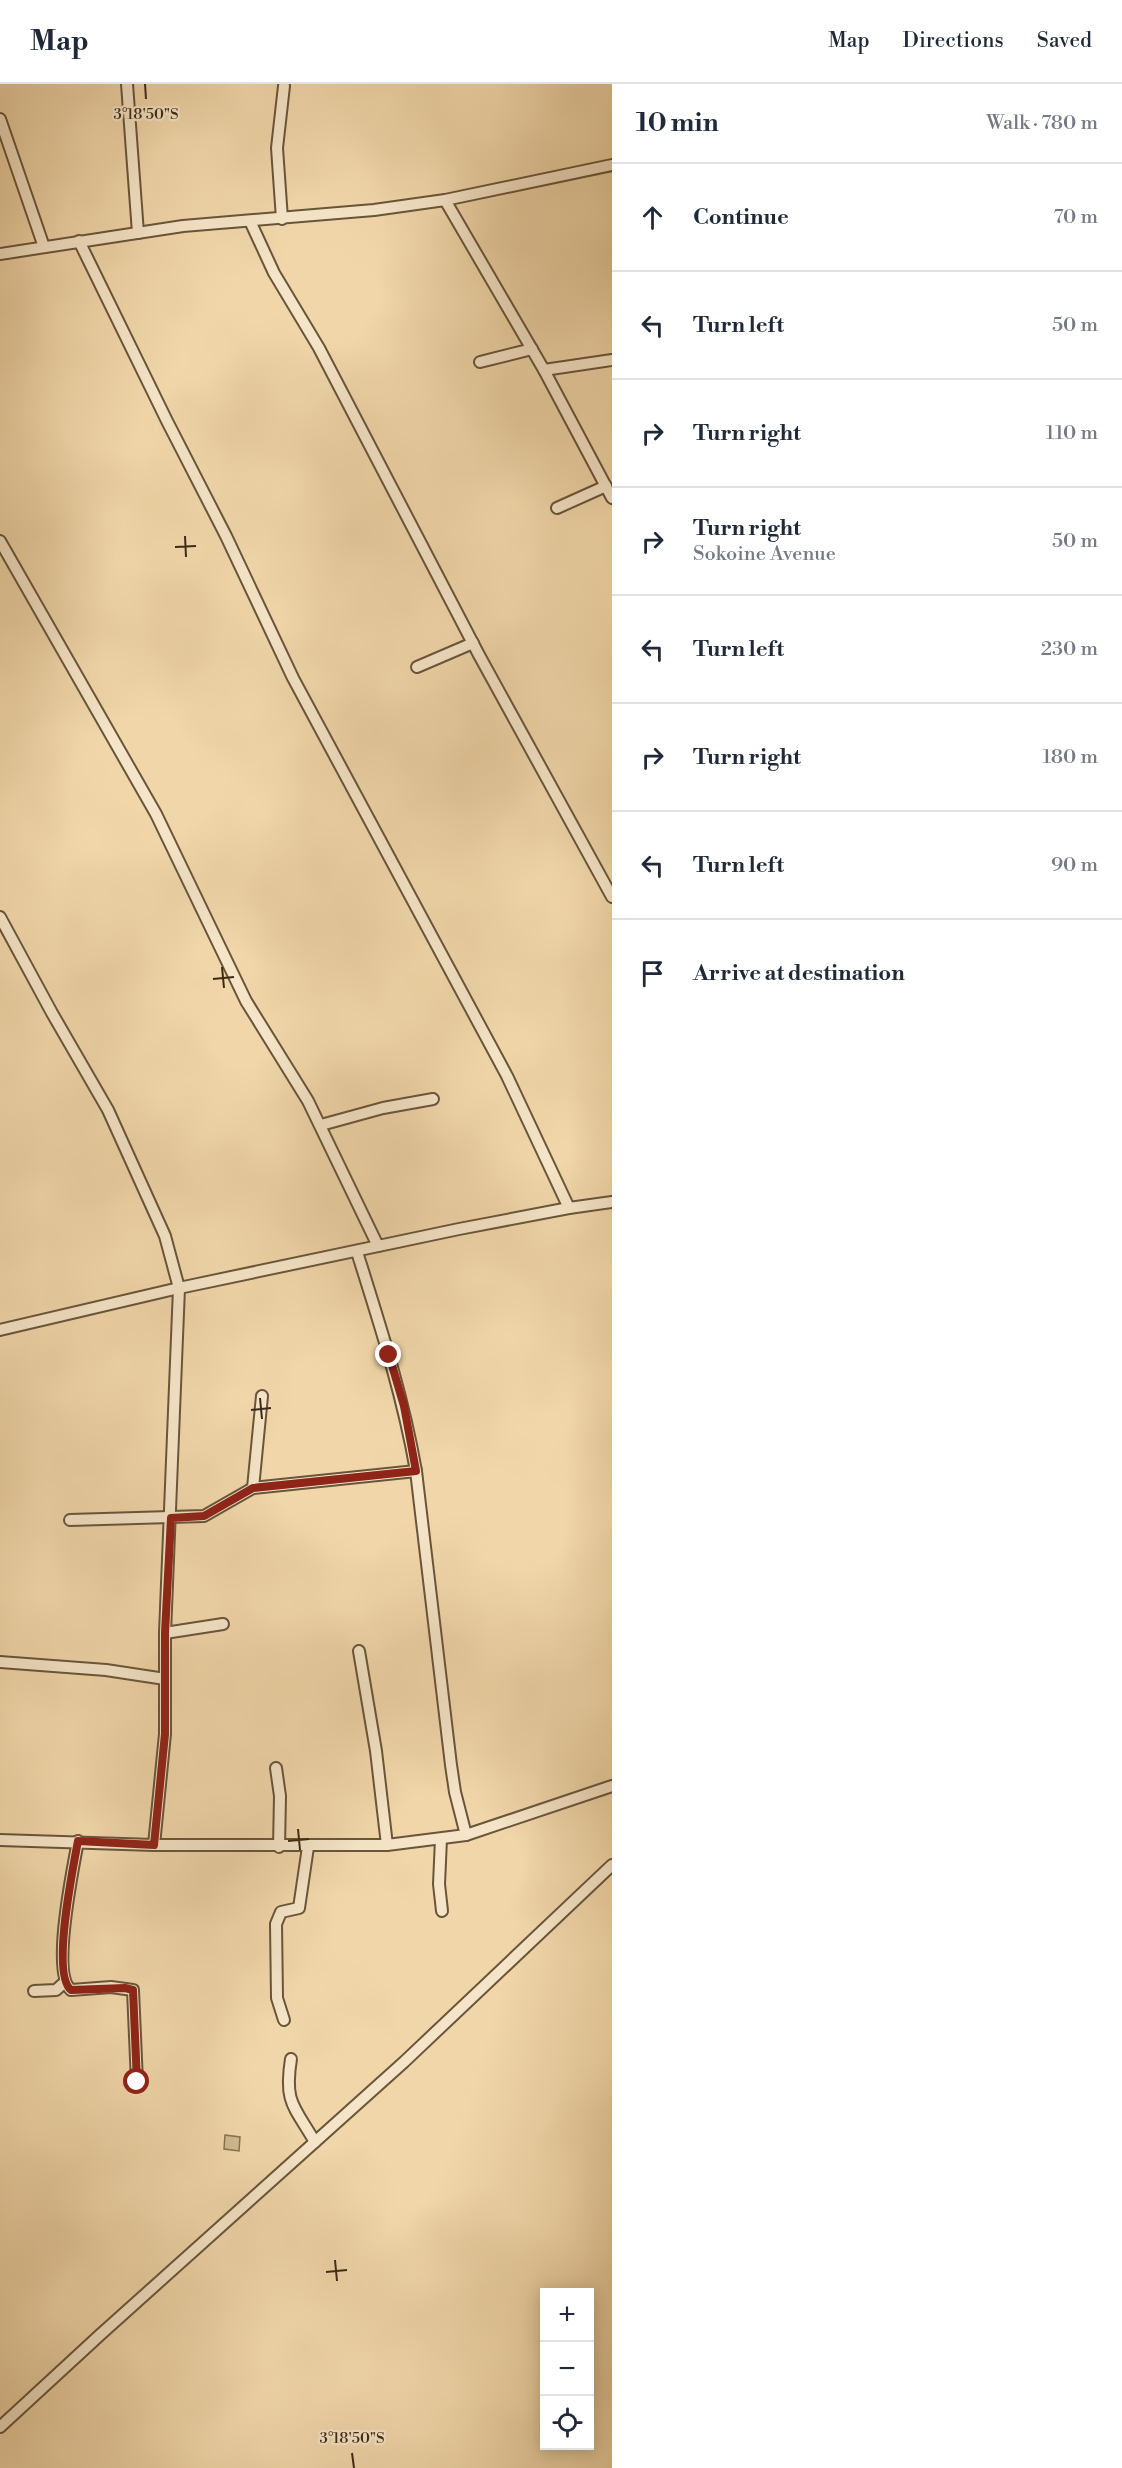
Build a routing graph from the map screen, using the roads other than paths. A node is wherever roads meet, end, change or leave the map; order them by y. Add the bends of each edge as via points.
1 (128, 84) edge
2 (284, 86) dead end
3 (0, 119) edge
4 (612, 165) edge
5 (445, 200) junction
6 (282, 219) junction
7 (250, 221) junction
8 (138, 233) junction
9 (79, 241) junction
10 (44, 247) junction
11 (0, 254) edge
12 (532, 349) junction
13 (612, 360) edge
14 (480, 362) dead end
15 (544, 370) junction
16 (606, 486) junction
17 (612, 498) edge
18 (557, 508) dead end
19 (0, 541) edge
20 (473, 643) junction
21 (417, 667) dead end
22 (612, 897) edge
23 (0, 917) edge
24 (433, 1099) dead end
25 (321, 1125) junction
26 (612, 1202) edge
27 (569, 1208) junction
28 (378, 1246) junction
29 (357, 1252) junction
30 (179, 1288) junction
31 (0, 1330) edge
32 (262, 1396) dead end
33 (416, 1471) junction
34 (253, 1488) junction
35 (171, 1518) junction
36 (70, 1521) dead end
37 (223, 1624) dead end
38 (165, 1633) junction
39 (359, 1651) dead end
40 (0, 1662) edge
41 (165, 1679) junction
42 (276, 1768) dead end
43 (612, 1786) edge
44 (466, 1835) junction
45 (441, 1839) junction
46 (0, 1840) edge
47 (78, 1841) junction
48 (154, 1845) junction
49 (387, 1845) junction
50 (279, 1846) junction
51 (308, 1847) junction
52 (612, 1865) edge
53 (442, 1911) dead end
54 (64, 1982) junction
55 (34, 1991) dead end
56 (284, 2020) dead end
57 (291, 2059) dead end
58 (137, 2082) dead end
59 (315, 2142) junction
60 (0, 2427) edge

1 - 8 street
2 - 6 street via 277,148
3 - 10 street
4 - 5 street
5 - 6 street
5 - 12 street
6 - 7 street
7 - 8 street
7 - 20 street via 274,273 324,358
8 - 9 street
9 - 10 street
9 - 27 street via 292,678 507,1076
10 - 11 street
12 - 14 street
12 - 15 street
13 - 15 street
15 - 16 street
16 - 17 street
16 - 18 street
19 - 25 street via 156,814 246,1001
20 - 21 street
20 - 22 street
23 - 30 street via 108,1110 165,1236
24 - 25 street
25 - 28 street
26 - 27 street
27 - 28 street
28 - 29 street
29 - 30 street
29 - 33 street via 404,1406
30 - 31 street
30 - 35 street
32 - 34 street
33 - 34 street
33 - 44 street via 451,1765
34 - 35 street via 204,1516
35 - 36 street
35 - 38 street
37 - 38 street
38 - 41 street
39 - 49 street
40 - 41 street
41 - 48 street via 165,1734
42 - 50 street
43 - 44 street
44 - 45 street
45 - 49 street
45 - 53 street
46 - 47 street
47 - 48 street
47 - 54 street via 64,1925
48 - 50 street
49 - 51 street
50 - 51 street
51 - 56 street via 299,1908 281,1912 276,1924 277,1998
52 - 59 street
54 - 55 street via 56,1990
54 - 58 street via 71,1990 133,1990
57 - 59 street via 289,2100
59 - 60 street

